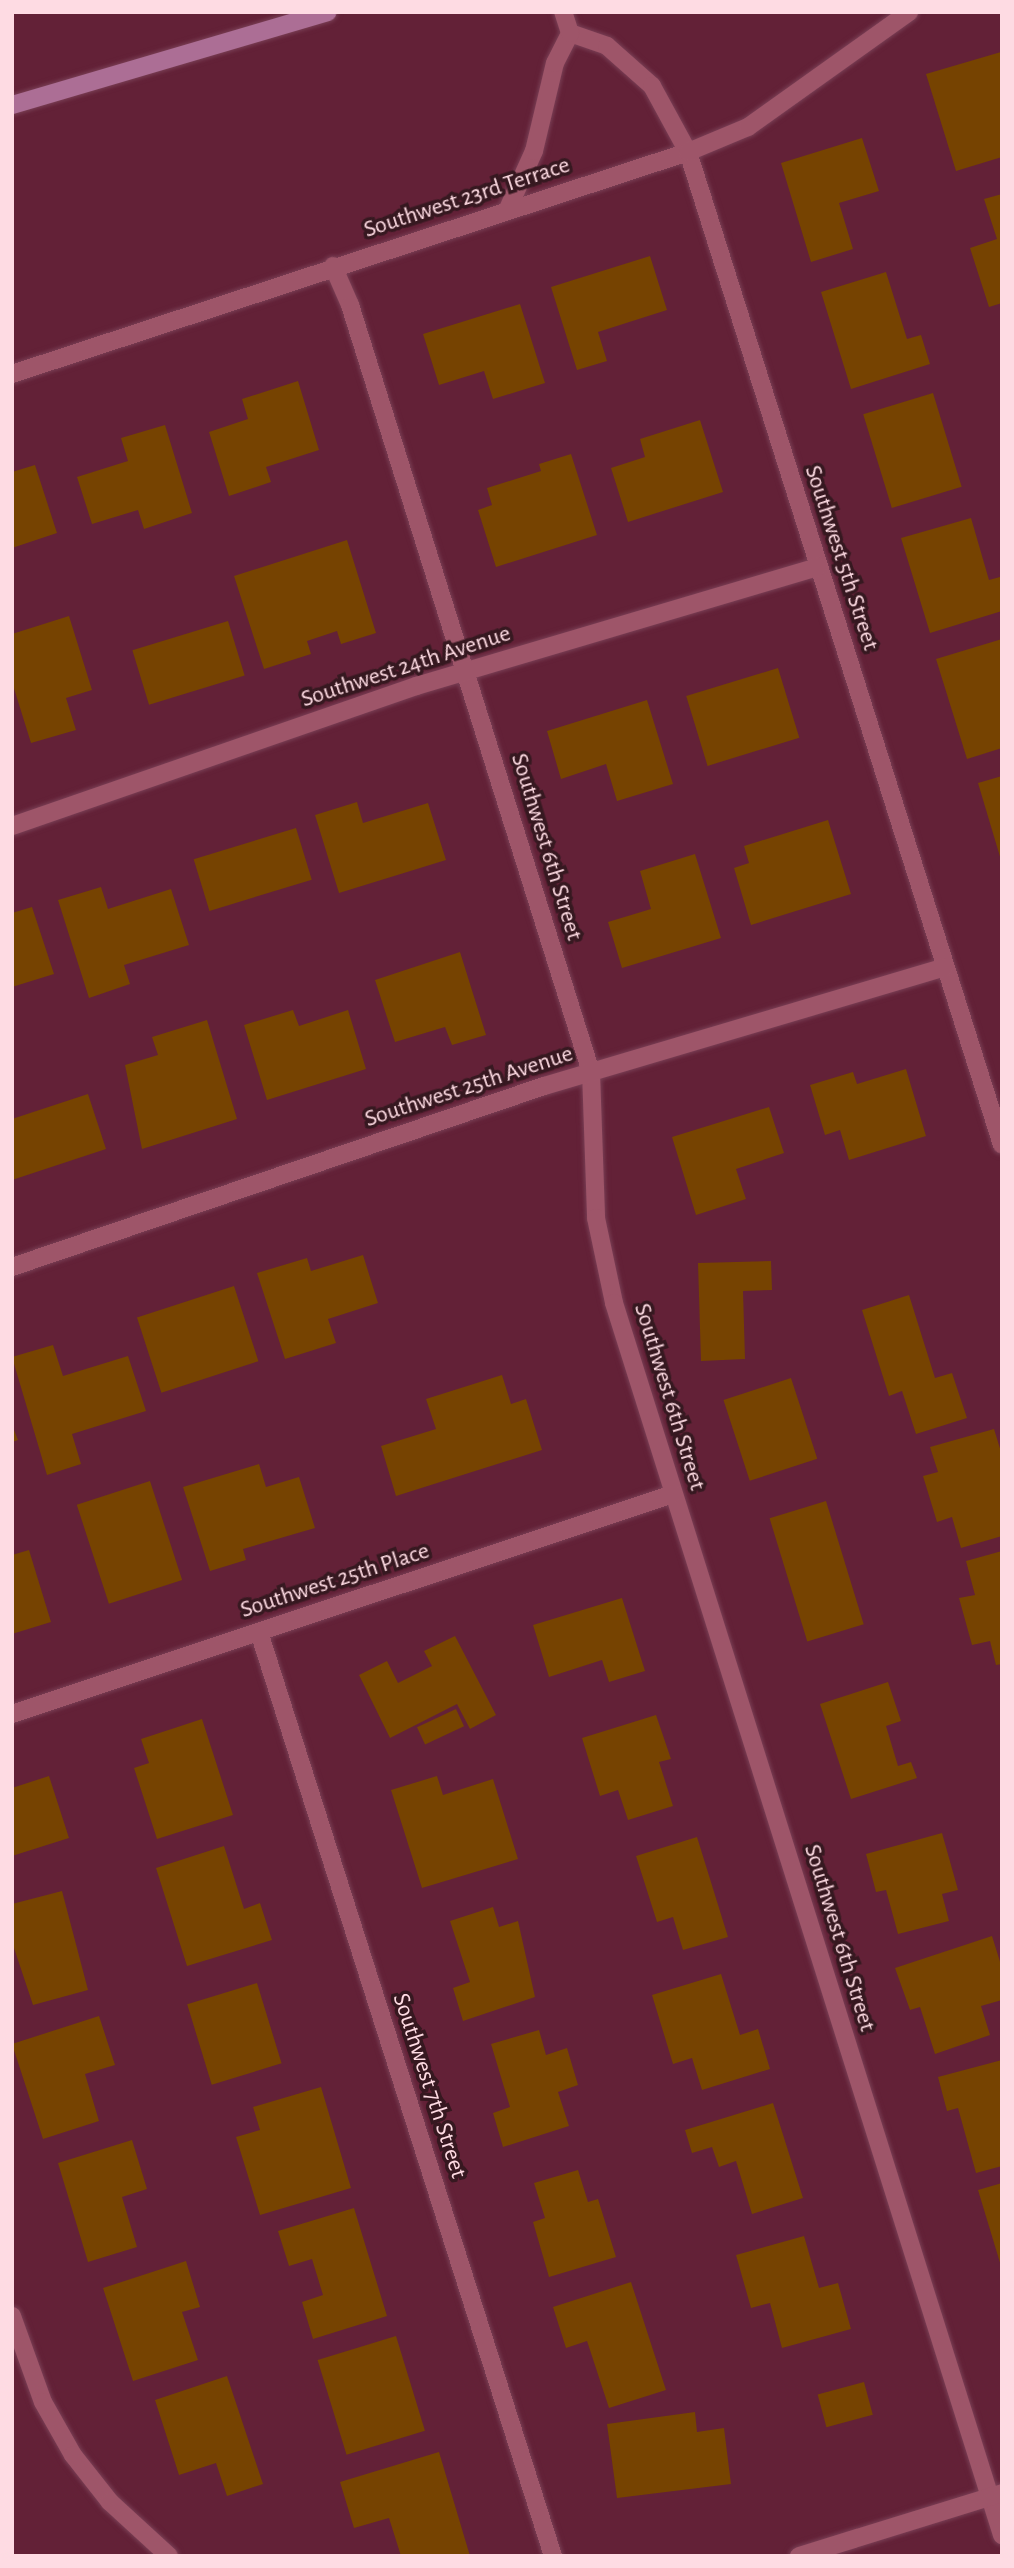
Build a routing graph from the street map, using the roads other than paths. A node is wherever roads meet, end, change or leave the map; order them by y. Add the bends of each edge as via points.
1 (328, 12) edge
2 (563, 12) edge
3 (909, 12) edge
4 (570, 33) junction
5 (12, 105) edge
6 (688, 152) junction
7 (507, 211) junction
8 (332, 266) junction
9 (12, 374) edge
10 (818, 567) junction
11 (466, 672) junction
12 (12, 826) edge
13 (945, 967) junction
14 (591, 1072) junction
15 (1002, 1144) edge
16 (12, 1267) edge
17 (673, 1494) junction
18 (259, 1632) junction
19 (12, 1714) edge
20 (12, 2316) edge
21 (995, 2495) edge
22 (1002, 2535) edge
23 (169, 2556) edge
24 (553, 2556) edge
25 (799, 2556) edge

1 - 5 street
2 - 4 street
3 - 6 street, Southwest 23rd Terrace via 748,127
4 - 6 street, Southwest 5th Street via 607,46 652,86
4 - 7 street via 555,63 534,151
6 - 7 street, Southwest 23rd Terrace
6 - 10 street, Southwest 5th Street
7 - 8 street, Southwest 23rd Terrace
8 - 9 street, Southwest 23rd Terrace
8 - 11 street, Southwest 6th Street
10 - 11 street, Southwest 24th Avenue
10 - 13 street, Southwest 5th Street
11 - 12 street, Southwest 24th Avenue
11 - 14 street, Southwest 6th Street
13 - 14 street, Southwest 25th Avenue
13 - 15 street, Southwest 5th Street
14 - 16 street, Southwest 25th Avenue
14 - 17 street, Southwest 6th Street via 596,1217 614,1303
17 - 18 street, Southwest 25th Place
17 - 21 street, Southwest 6th Street
18 - 19 street, Southwest 25th Place
18 - 24 street, Southwest 7th Street
20 - 23 street via 43,2402 73,2455 110,2502
21 - 22 street, Southwest 6th Street
21 - 25 street

